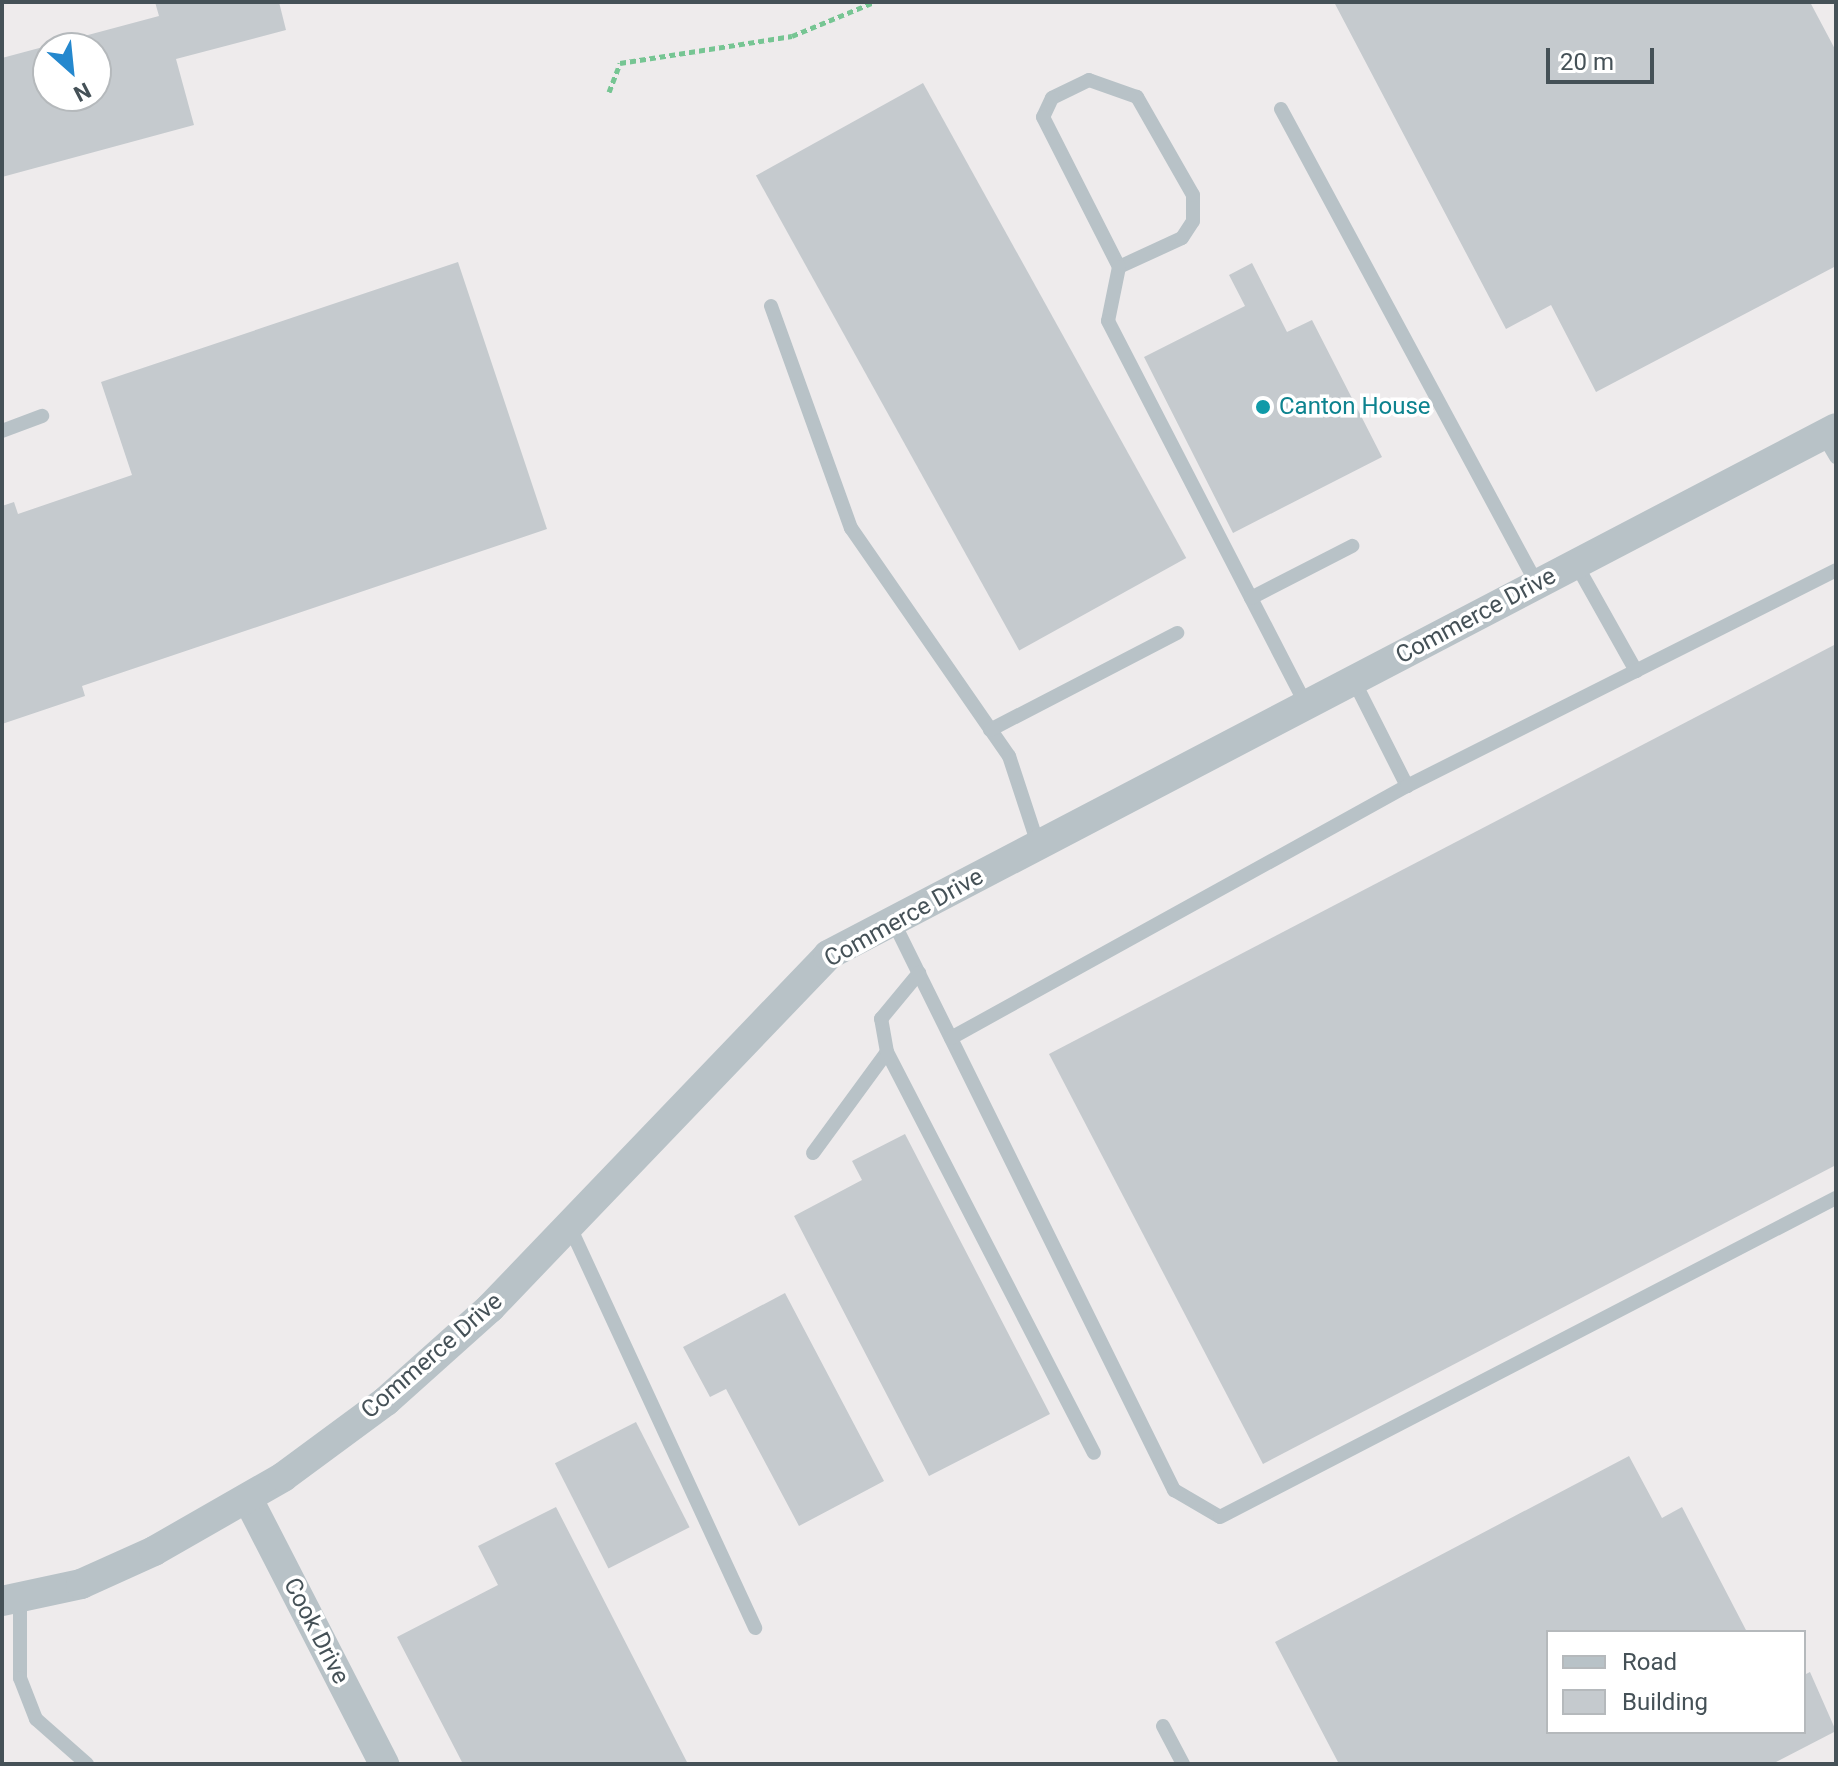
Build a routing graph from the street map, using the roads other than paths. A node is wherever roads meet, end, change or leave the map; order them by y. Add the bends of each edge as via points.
1 (1281, 109) dead end
2 (1119, 267) junction
3 (771, 306) dead end
4 (42, 416) dead end
5 (2, 431) edge
6 (1832, 440) edge
7 (1352, 546) dead end
8 (1576, 564) junction
9 (1836, 570) edge
10 (1537, 584) junction
11 (1251, 598) junction
12 (1177, 633) dead end
13 (1636, 671) junction
14 (1354, 681) junction
15 (1306, 705) junction
16 (990, 730) junction
17 (1407, 786) junction
18 (1038, 844) junction
19 (893, 921) junction
20 (919, 973) junction
21 (951, 1038) junction
22 (887, 1052) junction
23 (813, 1153) dead end
24 (1836, 1198) edge
25 (569, 1225) junction
26 (1094, 1453) dead end
27 (248, 1499) junction
28 (11, 1601) edge
29 (755, 1628) dead end
30 (1163, 1726) dead end
31 (87, 1764) edge
32 (384, 1764) edge
33 (1183, 1764) edge

1 - 10 lane
2 - 2 lane via 1182,238 1193,221 1193,195 1137,97 1089,80 1052,98 1043,117
2 - 11 lane via 1108,321
3 - 16 lane via 851,528
4 - 5 lane
6 - 8 street, Commerce Drive
7 - 11 lane
8 - 10 street, Commerce Drive
8 - 13 lane
9 - 13 lane
10 - 14 street, Commerce Drive
11 - 15 lane
12 - 16 lane
13 - 17 lane
14 - 15 street, Commerce Drive
14 - 17 lane
15 - 18 street, Commerce Drive
16 - 18 lane via 1009,756
17 - 21 lane
18 - 19 street, Commerce Drive
19 - 20 lane
19 - 25 street, Commerce Drive via 828,955
20 - 21 lane
20 - 22 lane via 881,1019
21 - 24 lane via 1174,1490 1220,1517
22 - 23 lane
22 - 26 lane
25 - 27 street, Commerce Drive via 386,1401
25 - 29 lane
27 - 28 street, Commerce Drive via 81,1584
27 - 32 street, Cook Drive
28 - 31 lane via 20,1678 36,1719
30 - 33 lane

